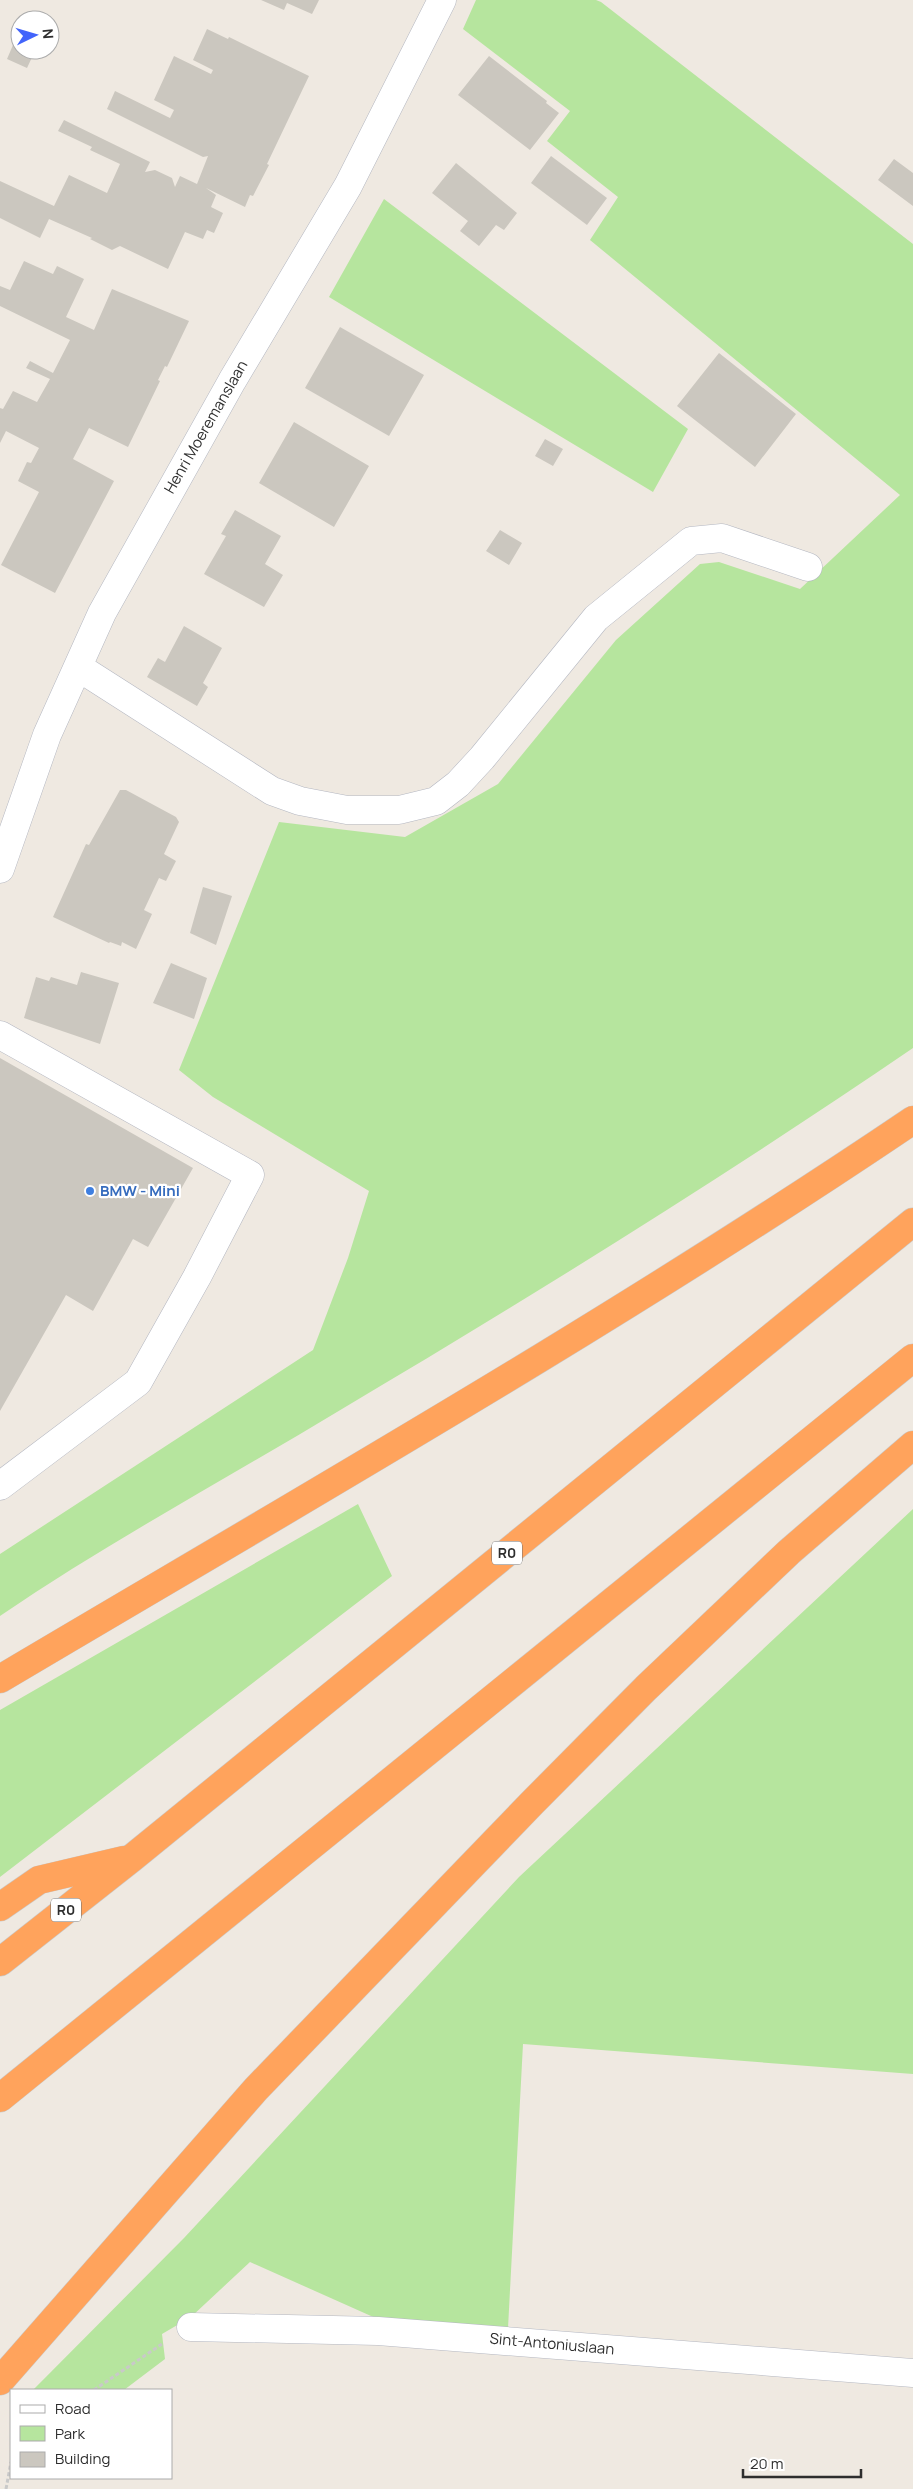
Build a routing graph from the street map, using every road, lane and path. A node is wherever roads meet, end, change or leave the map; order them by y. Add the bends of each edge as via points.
1 (442, 0) edge
2 (808, 567) dead end
3 (78, 667) junction
4 (0, 868) edge
5 (0, 1035) edge
6 (913, 1120) edge
7 (913, 1222) edge
8 (913, 1358) edge
9 (913, 1445) edge
10 (0, 1486) edge
11 (0, 1679) edge
12 (132, 1858) junction
13 (0, 1907) edge
14 (0, 1962) edge
15 (0, 2098) edge
16 (191, 2328) joint
17 (913, 2373) edge
18 (1, 2384) edge
19 (95, 2389) edge
20 (10, 2467) edge
21 (6, 2489) edge

1 - 3 street, Henri Moeremanslaan via 348,186 158,512 102,613
2 - 3 street via 722,538 691,542 596,618 458,784 436,801 399,810 347,810 300,801 272,791
3 - 4 street, Henri Moeremanslaan via 47,735
5 - 10 street via 250,1175 138,1382
6 - 11 highway via 826,1179 419,1433
7 - 12 highway, R0
8 - 15 highway
9 - 18 highway via 782,1559 646,1688 532,1803 256,2089
12 - 13 highway via 39,1880
12 - 14 highway, R0
16 - 17 street, Sint-Antoniuslaan via 378,2331
16 - 19 path via 151,2350
20 - 21 path

